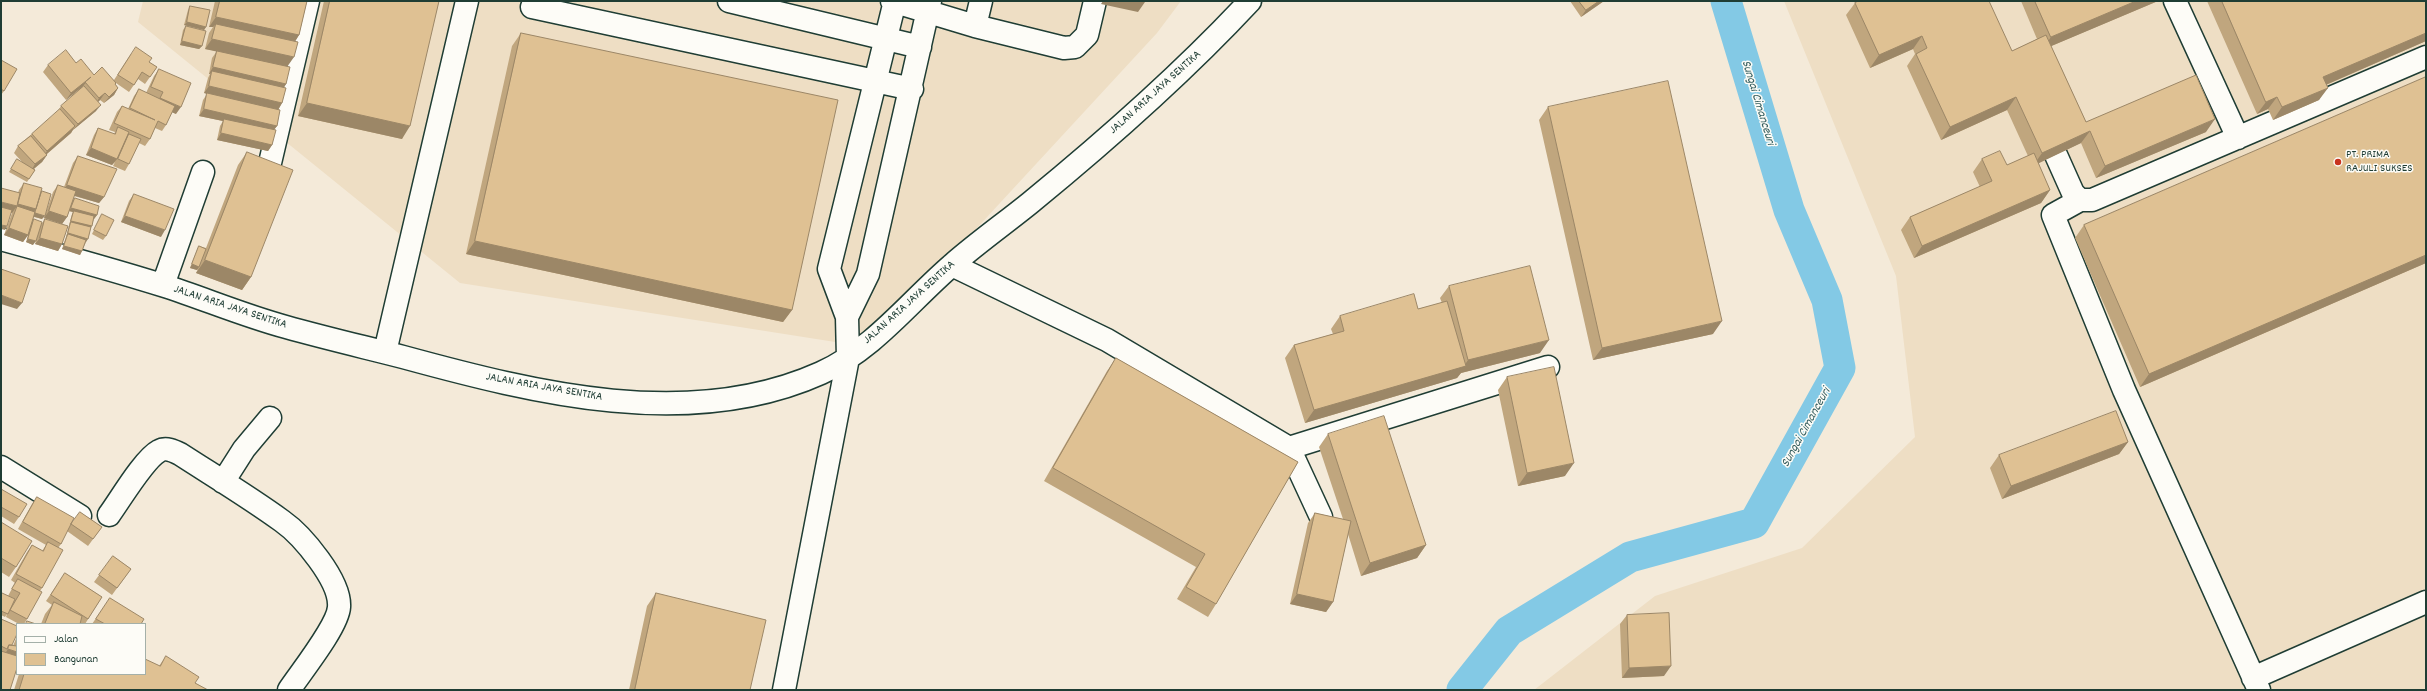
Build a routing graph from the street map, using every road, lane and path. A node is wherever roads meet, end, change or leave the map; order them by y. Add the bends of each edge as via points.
1 (308, 1) edge
2 (467, 1) edge
3 (729, 1) edge
4 (894, 1) edge
5 (980, 1) edge
6 (1095, 1) edge
7 (1250, 1) edge
8 (2175, 1) edge
9 (929, 6) edge
10 (532, 7) dead end
11 (976, 26) junction
12 (886, 40) junction
13 (920, 47) junction
14 (2426, 57) edge
15 (875, 81) junction
16 (912, 89) junction
17 (2238, 138) junction
18 (2056, 155) edge
19 (270, 163) edge
20 (203, 172) dead end
21 (2080, 200) junction
22 (1, 239) edge
23 (952, 265) junction
24 (163, 286) junction
25 (848, 317) junction
26 (384, 352) junction
27 (848, 358) junction
28 (1548, 367) edge
29 (270, 418) dead end
30 (1289, 448) junction
31 (1, 467) edge
32 (223, 482) junction
33 (109, 515) dead end
34 (80, 516) edge
35 (1321, 517) edge
36 (2426, 602) edge
37 (2256, 684) edge
38 (289, 690) edge
39 (784, 690) edge

1 - 19 street
2 - 26 street
3 - 12 street
4 - 9 street
4 - 12 street
5 - 11 street
6 - 11 street via 1087,35 1075,47 1064,48
7 - 23 street, JALAN ARIA JAYA SENTIKA via 1198,55 1103,141
8 - 17 street
9 - 11 street
9 - 13 street
10 - 15 street
12 - 13 street
12 - 15 street
13 - 16 street
14 - 17 street
15 - 16 street
15 - 25 street via 830,269
16 - 25 street via 868,274
17 - 21 street via 2092,200
18 - 21 street via 2073,193
20 - 24 street
21 - 37 street via 2054,215 2124,390
22 - 24 street, JALAN ARIA JAYA SENTIKA
23 - 27 street, JALAN ARIA JAYA SENTIKA via 887,328
23 - 30 street via 1107,340
24 - 26 street, JALAN ARIA JAYA SENTIKA via 284,327
25 - 27 street
26 - 27 street, JALAN ARIA JAYA SENTIKA via 465,374 573,395 651,403 739,398 782,387 822,372
27 - 39 street
28 - 30 street
29 - 32 street via 244,450
30 - 35 street
31 - 34 street
32 - 33 street via 180,454 170,449 159,450 148,461
32 - 38 street via 283,521 318,559 333,582 339,608 335,619
36 - 37 street

